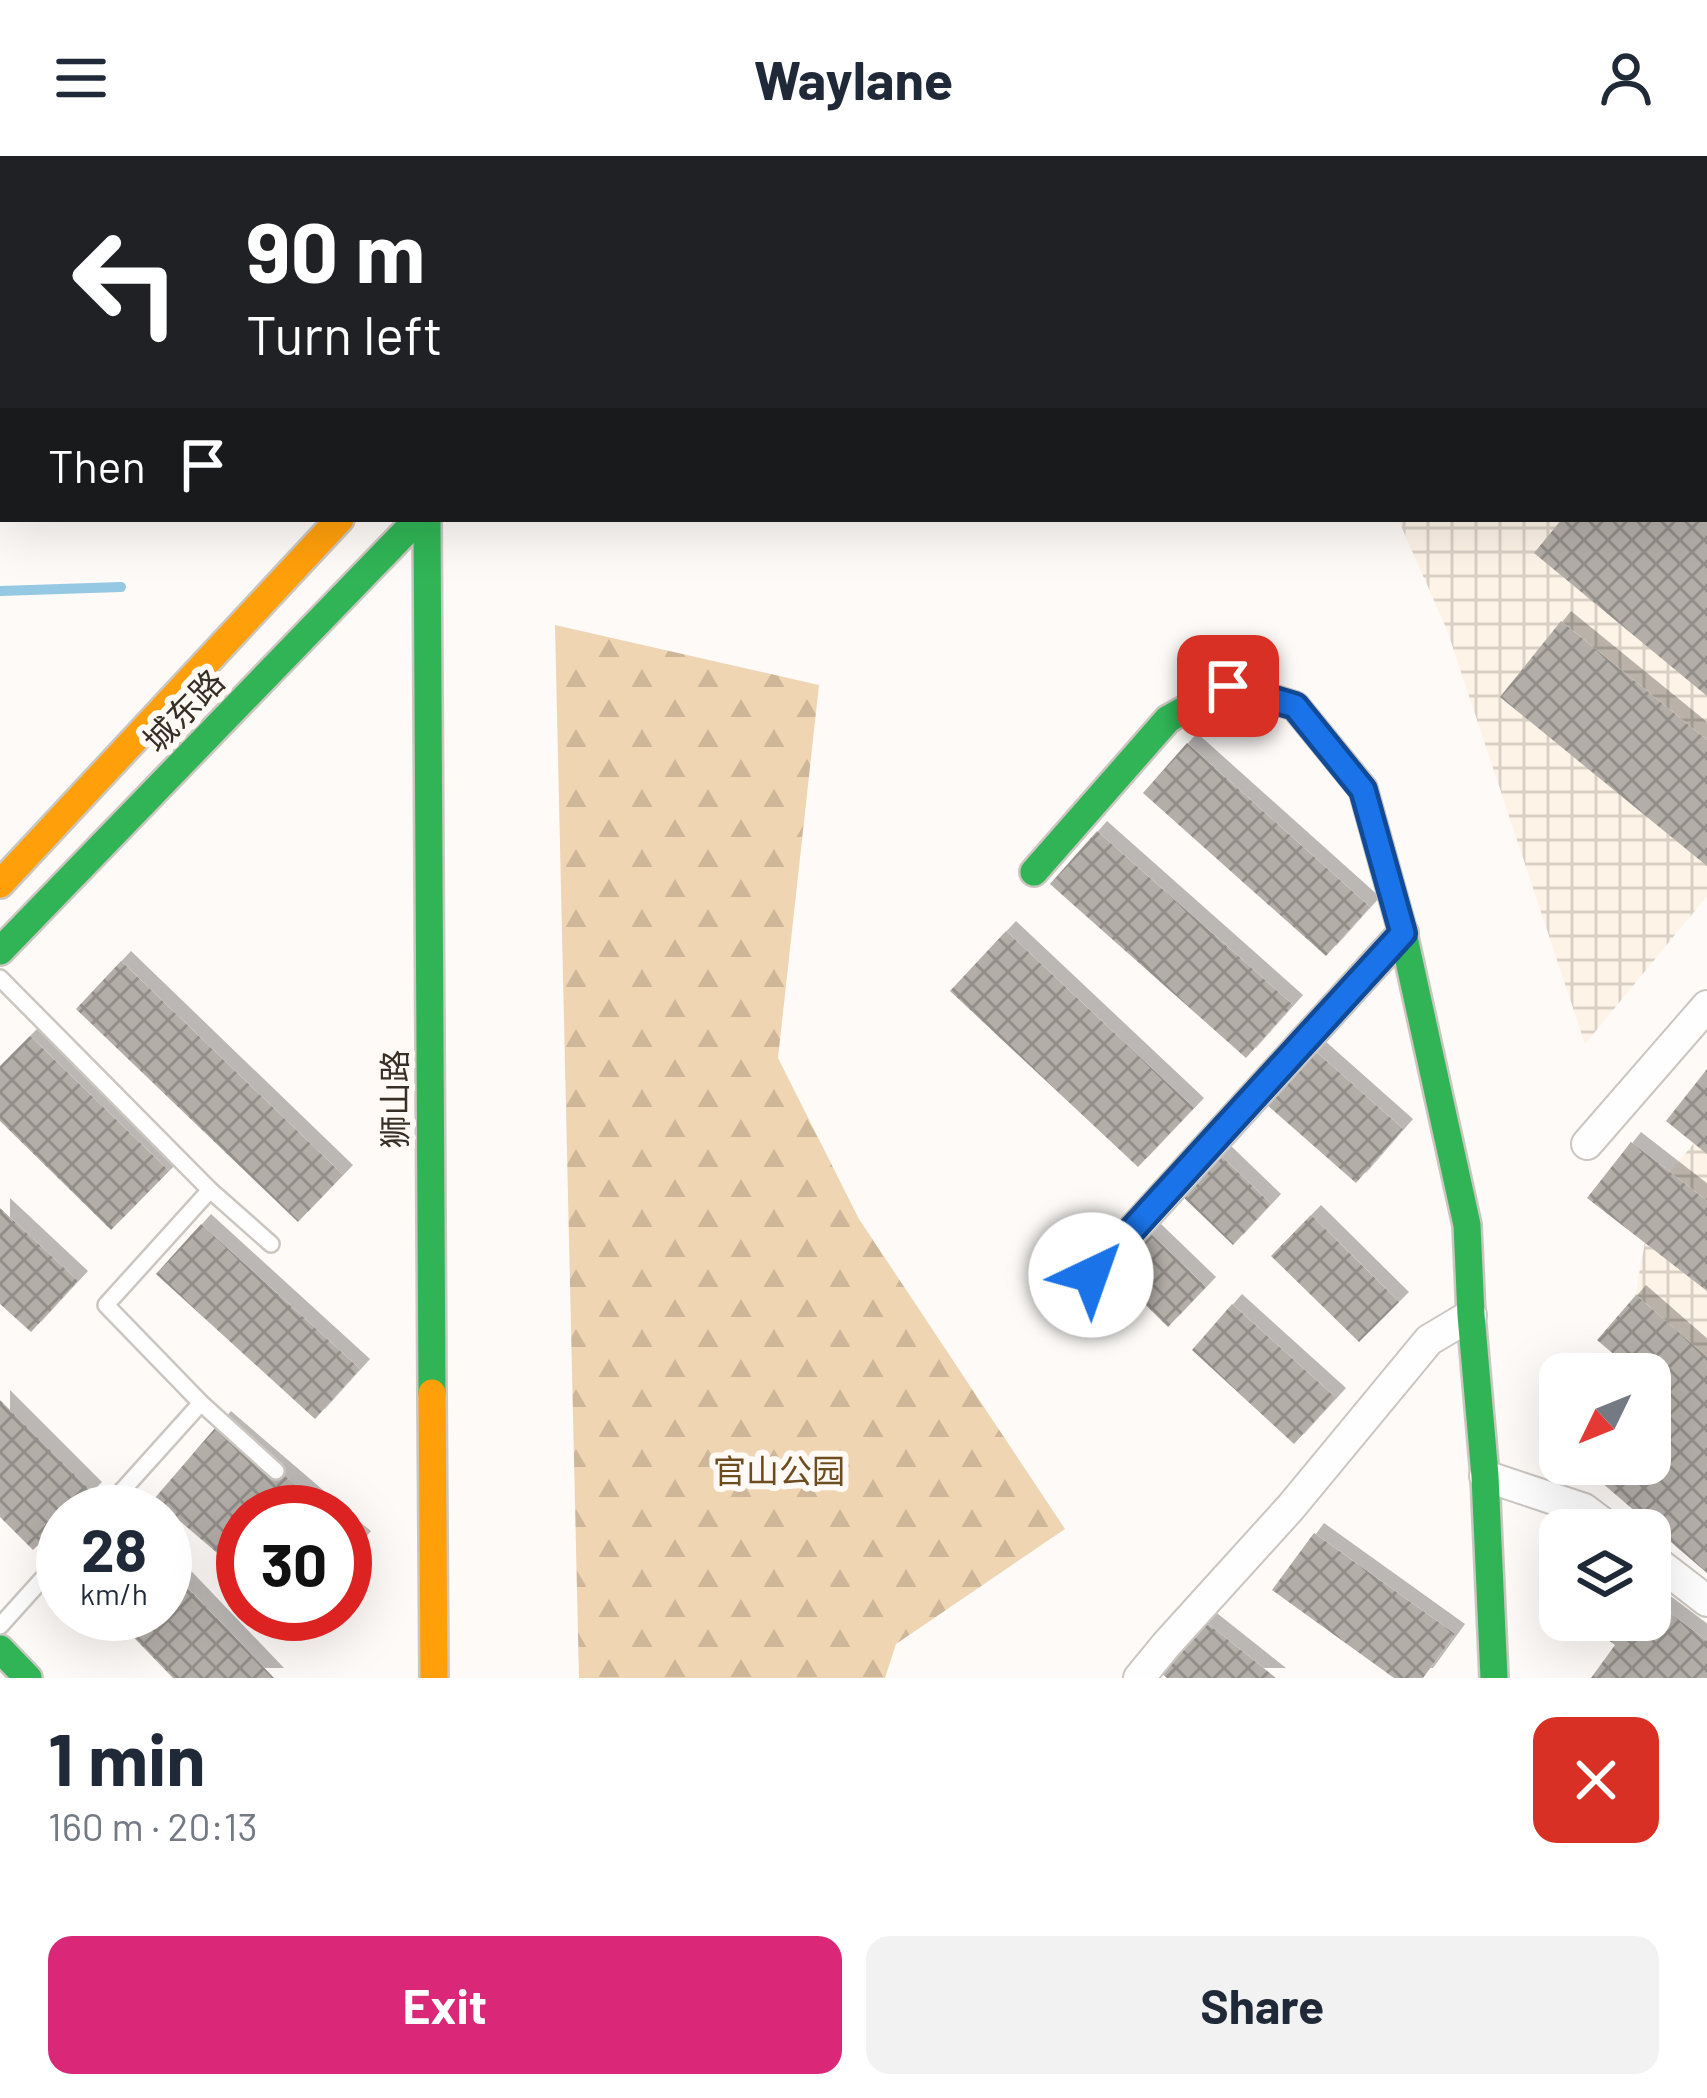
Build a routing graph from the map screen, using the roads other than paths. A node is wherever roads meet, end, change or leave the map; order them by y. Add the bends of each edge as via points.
1 (337, 522) edge
2 (419, 522) edge
3 (422, 522) edge
4 (1034, 872) dead end
5 (0, 884) edge
6 (1403, 933) junction
7 (0, 952) edge
8 (0, 978) edge
9 (1707, 1006) edge
10 (1586, 1144) dead end
11 (210, 1190) junction
12 (272, 1244) dead end
13 (1091, 1275) dead end
14 (1471, 1315) junction
15 (201, 1403) junction
16 (276, 1471) dead end
17 (1486, 1476) junction
18 (127, 1485) edge
19 (1581, 1509) edge
20 (1671, 1573) edge
21 (36, 1586) edge
22 (1707, 1601) edge
23 (0, 1626) edge
24 (0, 1649) edge
25 (28, 1678) edge
26 (434, 1678) edge
27 (1139, 1678) edge
28 (1494, 1678) edge

1 - 5 street, 城东路
2 - 7 street, 城东路
3 - 26 street, 狮山路
4 - 6 street via 1168,719 1228,686 1295,706 1363,790
6 - 13 street
6 - 14 street via 1467,1225
8 - 11 lane
9 - 10 street
11 - 12 lane
11 - 15 lane via 106,1305
14 - 17 street
14 - 27 street via 1429,1340
15 - 16 lane
15 - 18 lane
17 - 19 street
17 - 28 street
20 - 22 street
21 - 23 lane
24 - 25 street

